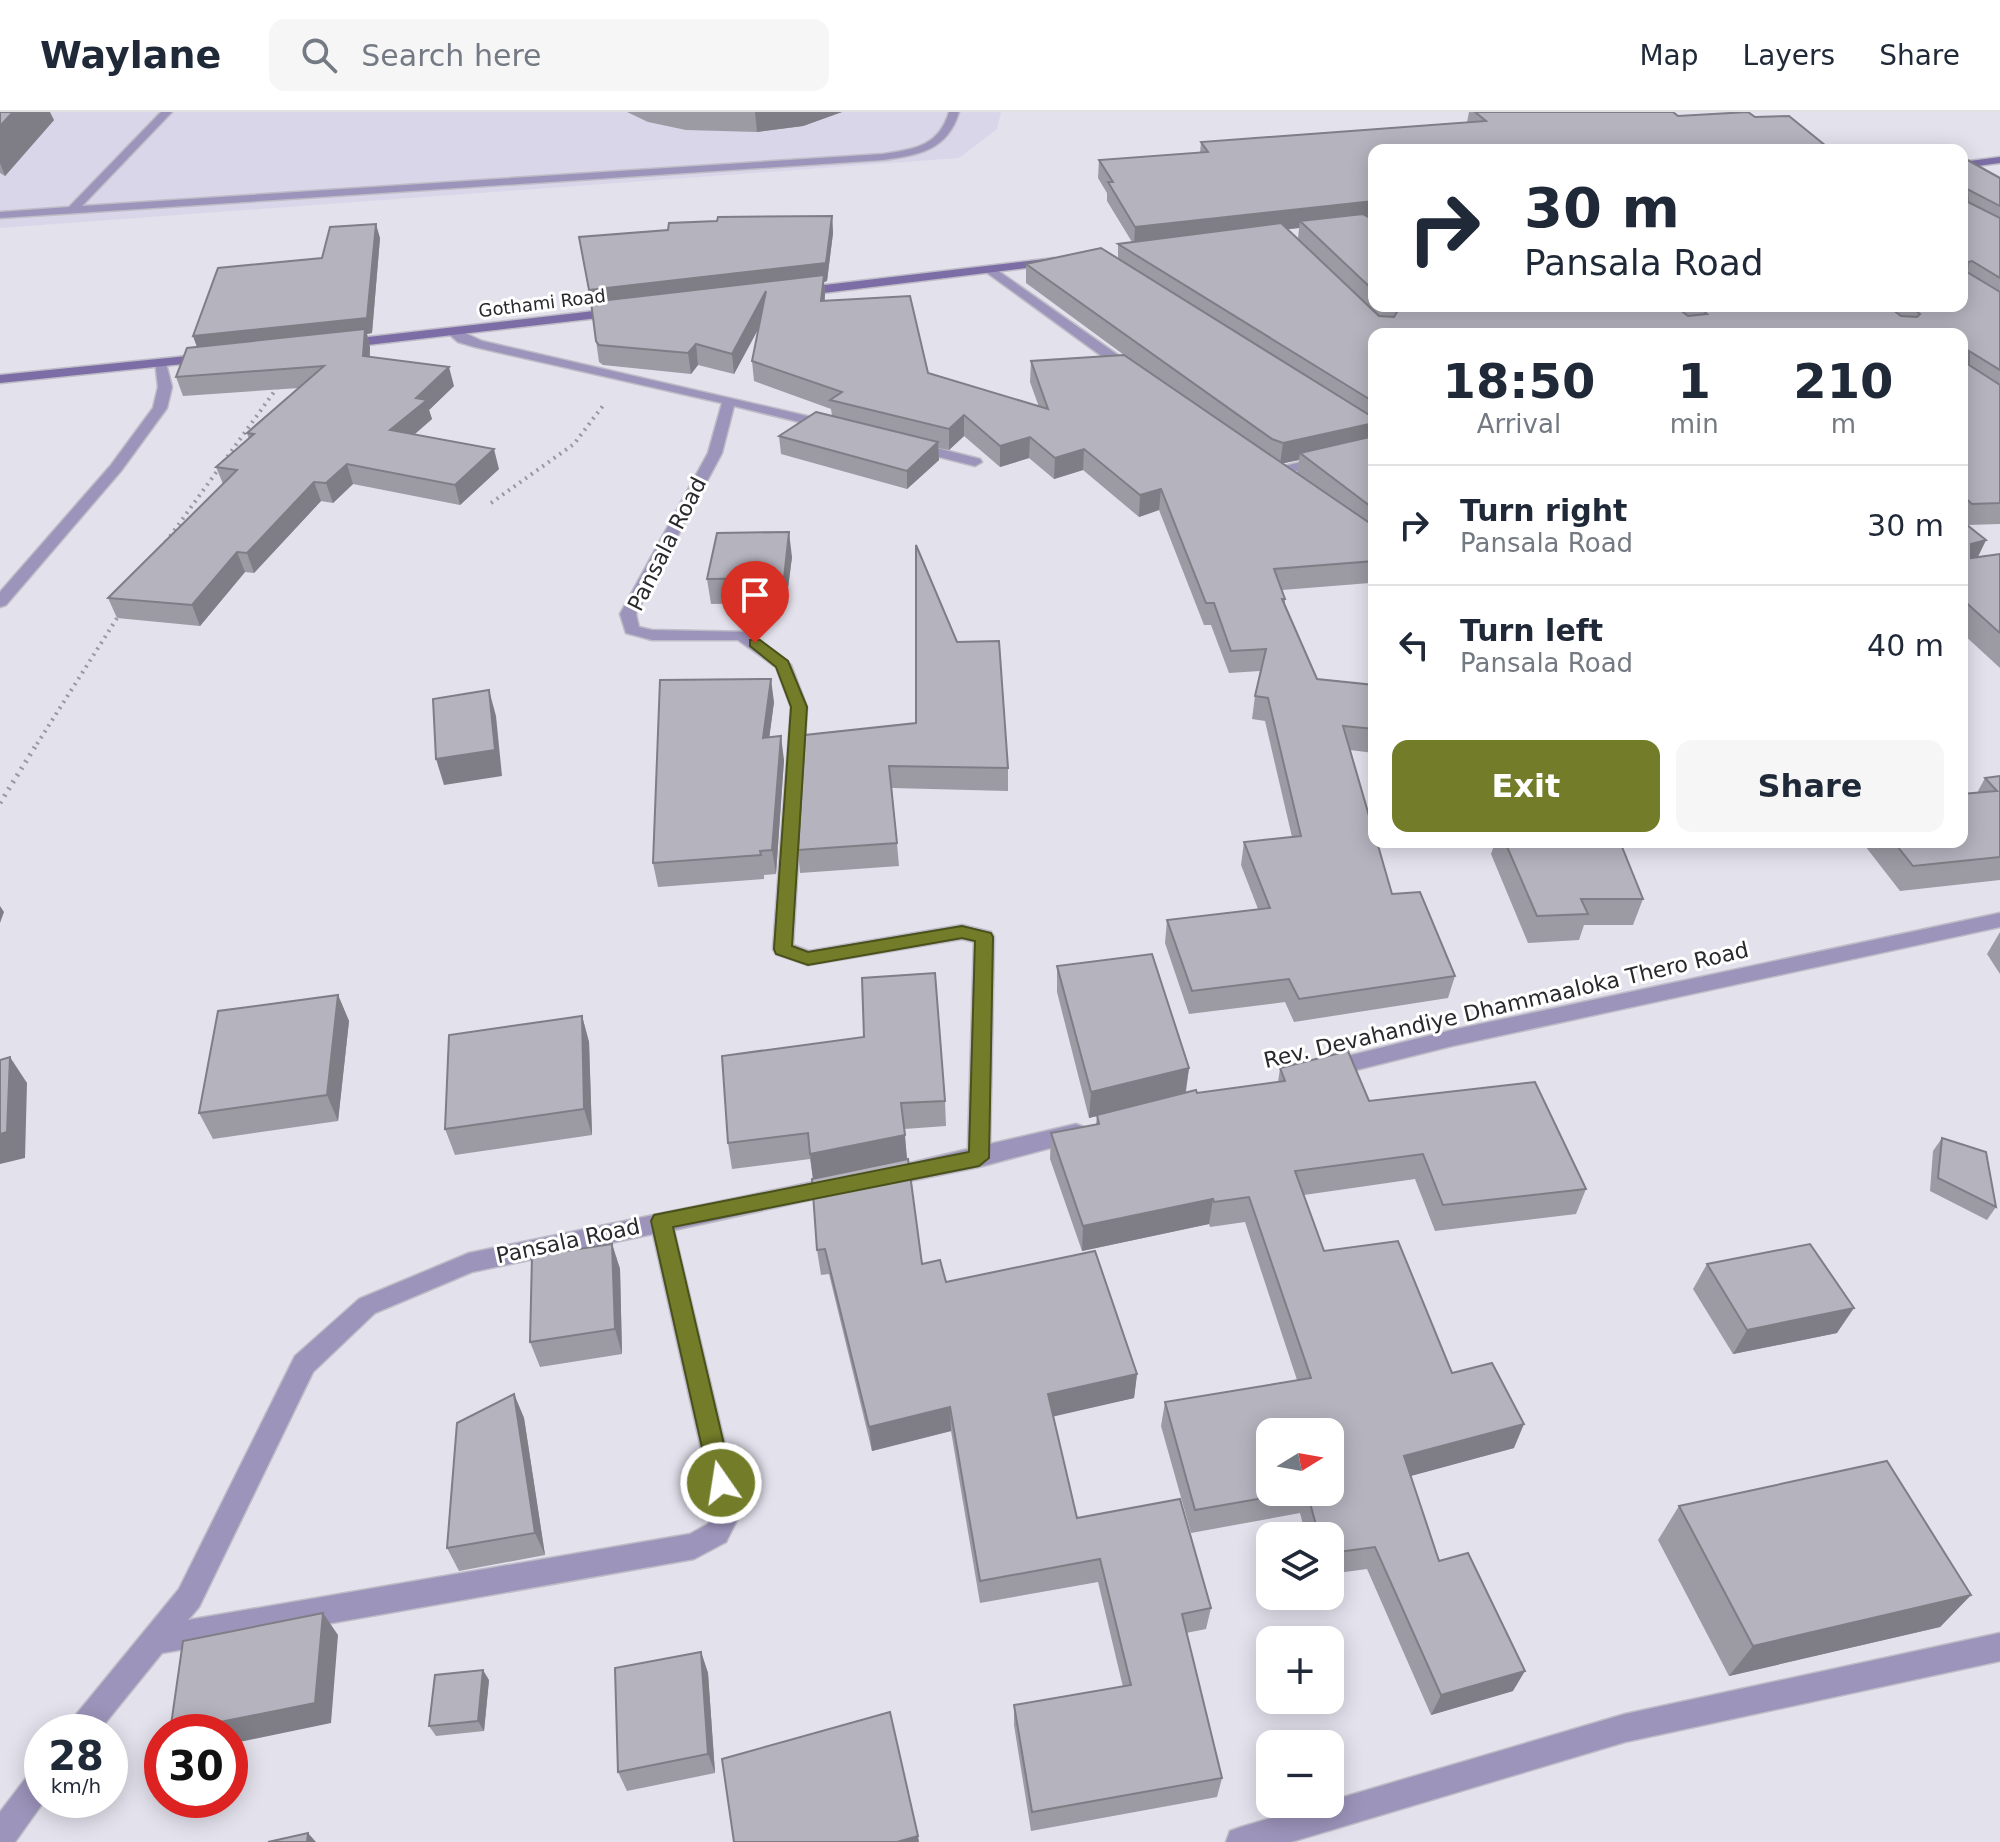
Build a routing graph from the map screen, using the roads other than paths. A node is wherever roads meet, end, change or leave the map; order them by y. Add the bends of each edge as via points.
1 (167, 112) edge
2 (954, 112) edge
3 (2000, 160) edge
4 (1968, 164) edge
5 (74, 208) junction
6 (0, 215) edge
7 (1066, 261) edge
8 (990, 270) junction
9 (785, 293) edge
10 (627, 312) edge
11 (454, 332) junction
12 (306, 348) edge
13 (219, 357) edge
14 (160, 363) junction
15 (1139, 377) edge
16 (0, 379) edge
17 (729, 401) junction
18 (837, 427) edge
19 (898, 443) edge
20 (1368, 451) edge
21 (1250, 457) edge
22 (975, 462) dead end
23 (0, 602) edge
24 (2000, 920) edge
25 (1315, 1073) edge
26 (1101, 1127) edge
27 (979, 1158) junction
28 (661, 1221) junction
29 (155, 1640) junction
30 (2000, 1647) edge
31 (95, 1714) edge
32 (24, 1804) edge
33 (0, 1837) edge
34 (1241, 1842) edge

1 - 5 street
2 - 5 street via 941,141 883,157
3 - 4 street
5 - 6 street
7 - 8 street
8 - 9 street
8 - 15 street
10 - 11 street, Gothami Road
11 - 12 street, Gothami Road
11 - 17 street via 479,344
13 - 14 street
14 - 16 street
14 - 23 street via 165,387 160,408 116,468
17 - 18 street
17 - 27 street, Pansala Road via 715,453 628,614 632,630 652,635 742,635 783,665 799,707 783,949 808,958 962,932 984,937
19 - 22 street
20 - 21 street via 1285,476
24 - 25 street, Rev. Devahandiye Dhammaaloka Thero Road via 1452,1038
26 - 27 street
27 - 28 street, Pansala Road
28 - 29 street, Pansala Road via 469,1263 367,1306 304,1364 189,1598
28 - 29 street via 728,1512 717,1533 694,1546
29 - 31 street, Pansala Road
30 - 34 street via 1625,1728
32 - 33 street

